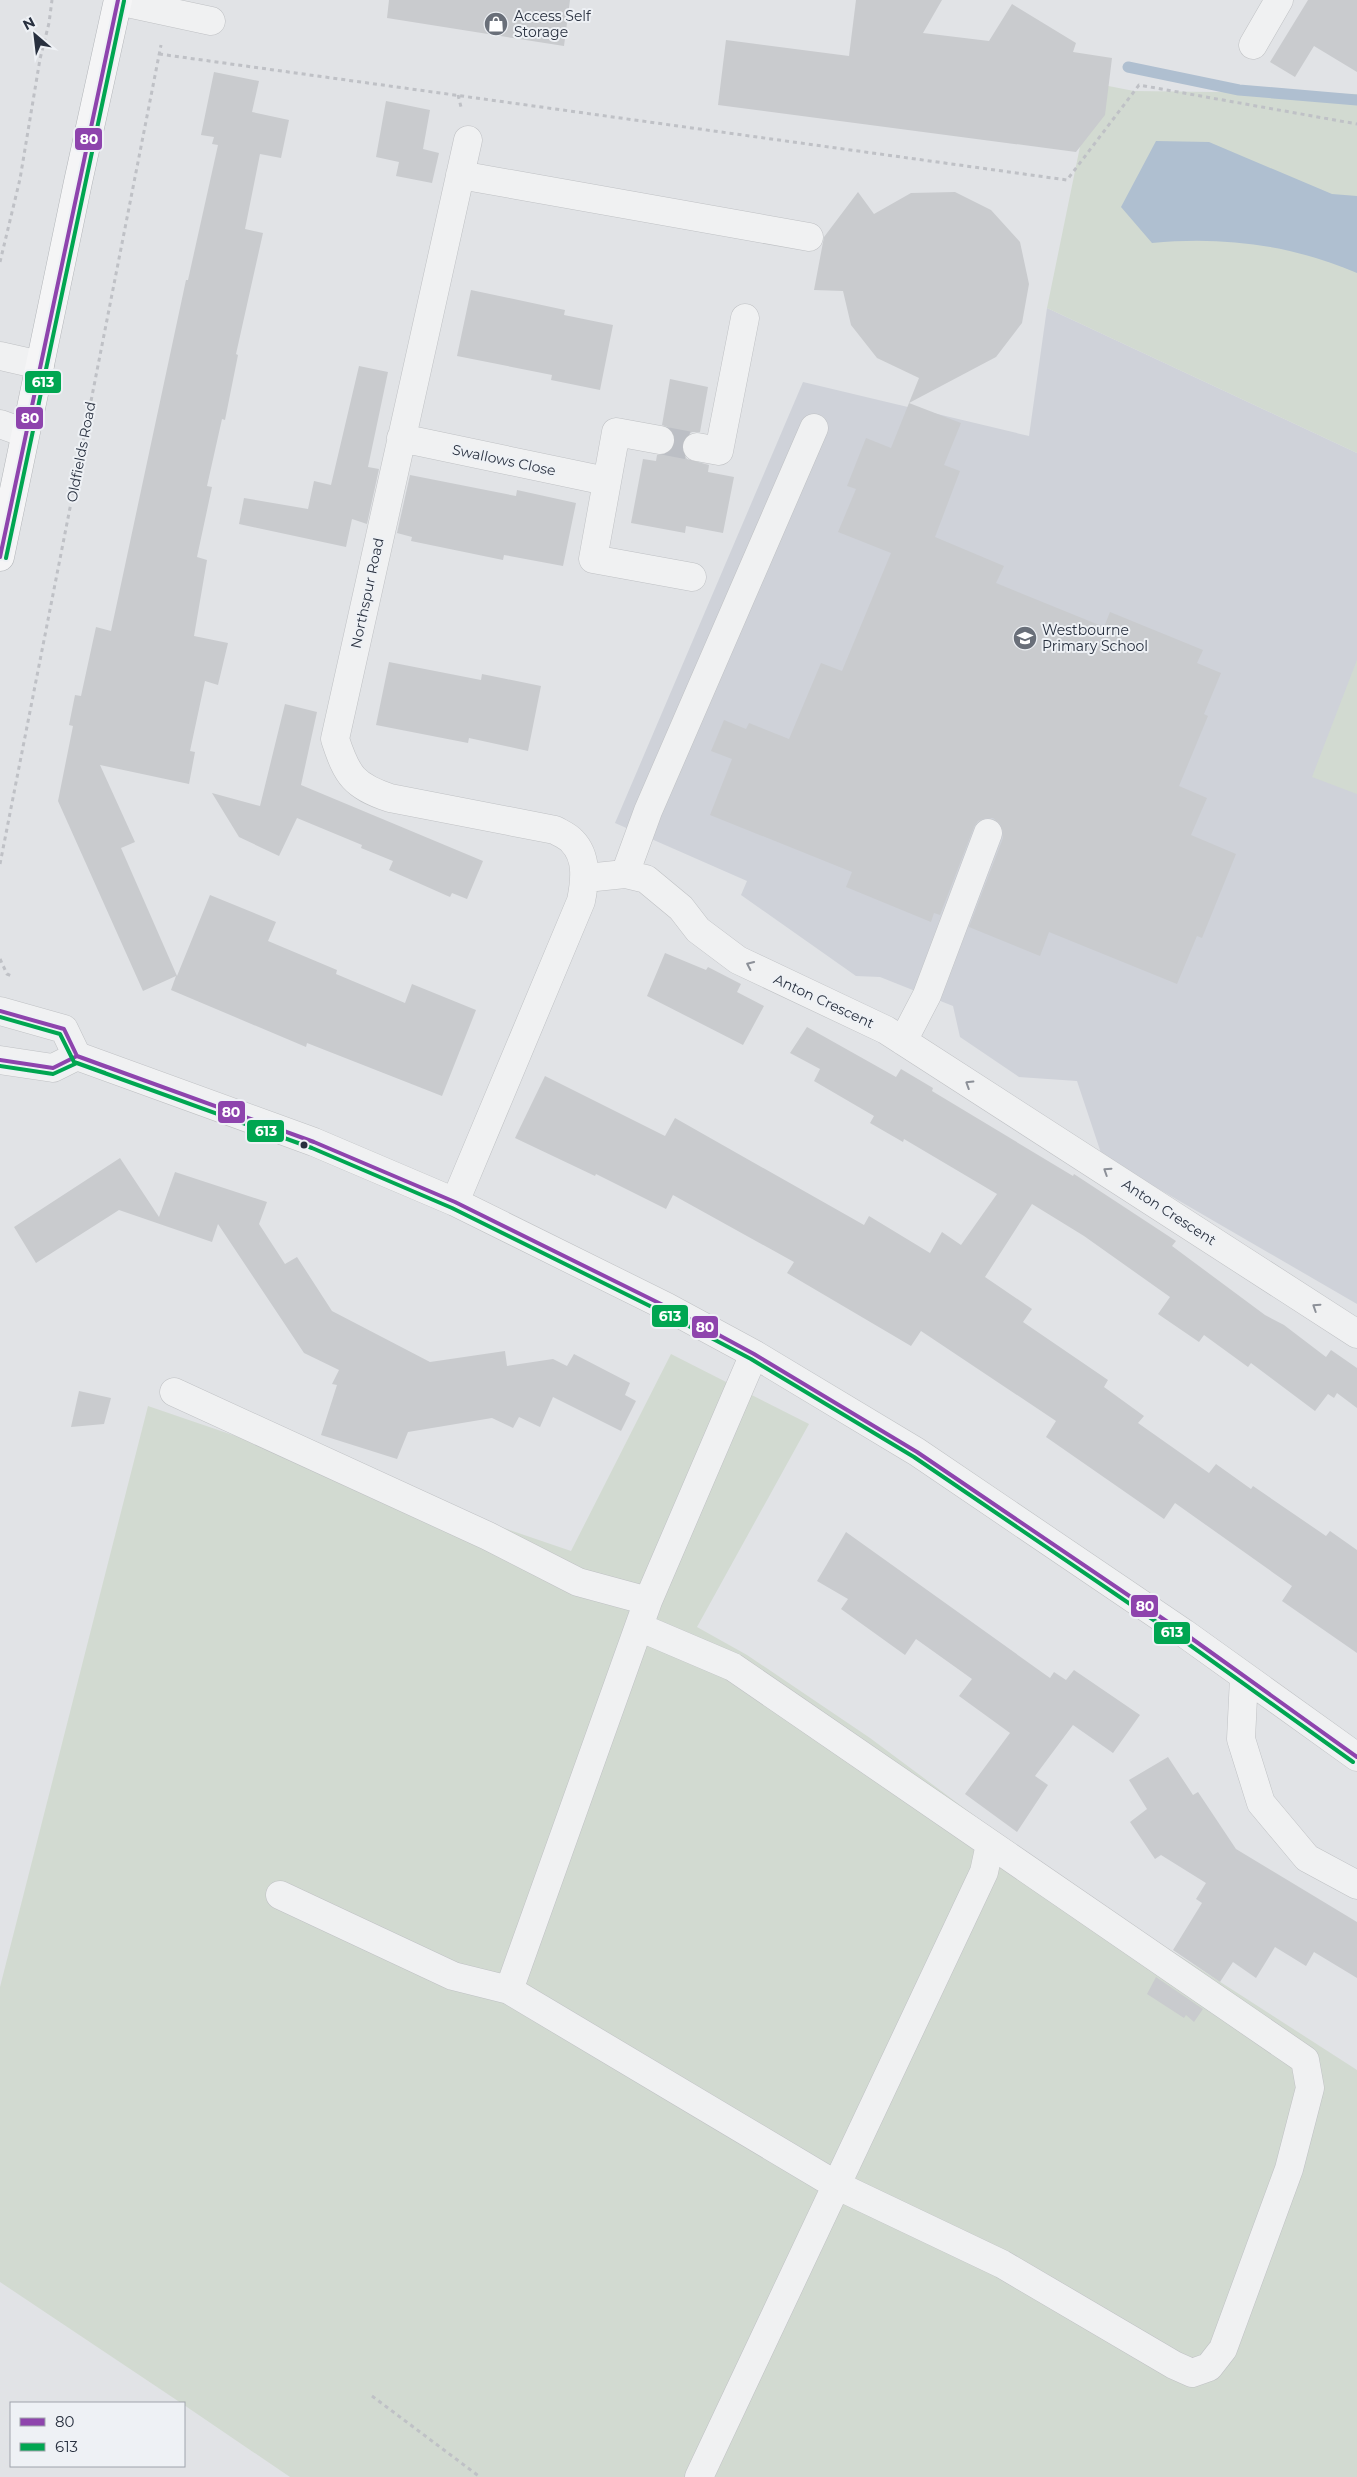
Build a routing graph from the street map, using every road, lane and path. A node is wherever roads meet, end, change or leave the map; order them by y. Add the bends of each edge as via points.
1 (52, 0) edge
2 (118, 0) edge
3 (1279, 0) edge
4 (211, 21) dead end
5 (162, 41) dead end
6 (1253, 45) dead end
7 (159, 54) junction
8 (1357, 124) edge
9 (468, 140) dead end
10 (460, 175) junction
11 (808, 237) dead end
12 (0, 262) edge
13 (745, 318) dead end
14 (0, 356) edge
15 (40, 365) junction
16 (0, 424) edge
17 (814, 428) dead end
18 (25, 433) junction
19 (401, 438) junction
20 (660, 440) tunnel mouth
21 (697, 446) tunnel mouth
22 (606, 481) junction
23 (0, 557) edge
24 (692, 577) dead end
25 (988, 833) dead end
26 (0, 864) edge
27 (625, 874) junction
28 (586, 878) junction
29 (0, 959) edge
30 (7, 974) dead end
31 (0, 1011) edge
32 (903, 1041) junction
33 (77, 1056) junction
34 (0, 1060) edge
35 (455, 1202) junction
36 (1357, 1334) edge
37 (754, 1354) junction
38 (174, 1392) dead end
39 (648, 1601) junction
40 (639, 1627) junction
41 (1244, 1678) junction
42 (1357, 1757) edge
43 (990, 1844) junction
44 (1357, 1886) edge
45 (280, 1895) dead end
46 (509, 1990) junction
47 (836, 2185) junction
48 (372, 2396) dead end
49 (475, 2476) edge
50 (480, 2477) edge
51 (699, 2477) edge

1 - 12 path via 20,179
2 - 4 street
2 - 15 highway
3 - 6 street
5 - 7 path, Oldfields Road
7 - 8 path via 1068,180 1139,85
7 - 26 path, Oldfields Road
9 - 10 street, Northspur Road
10 - 11 street
10 - 19 street, Northspur Road
13 - 21 street via 719,451
14 - 15 street
15 - 18 highway
16 - 18 street
17 - 27 street via 648,812
18 - 23 highway
19 - 22 street, Swallows Close
19 - 28 street, Northspur Road via 335,739 341,757 351,776 366,790 390,798 555,830 572,841 582,858
20 - 22 street via 616,432
22 - 24 street via 593,559
25 - 32 street via 927,995
27 - 28 street, Anton Crescent
32 -> 27 street, Anton Crescent via 738,960 698,930 681,908 646,879
28 - 35 street via 581,901
29 - 30 path
31 - 33 street via 64,1029
36 -> 32 street, Anton Crescent
33 - 34 street via 53,1068
33 - 35 street via 314,1142
35 - 37 street
37 - 39 street
37 - 41 street via 917,1452 1184,1633
38 - 39 street via 488,1536 578,1582
39 - 40 street
40 - 43 street via 733,1667
40 - 46 street
41 - 42 street
41 - 44 street via 1241,1739 1261,1803 1307,1858
43 - 47 street via 984,1872
43 - 47 street via 1305,2060 1310,2088 1289,2169 1224,2349 1209,2367 1192,2374 1002,2264
45 - 46 street via 454,1976
46 - 47 street
47 - 51 street
48 - 49 path
49 - 50 path

